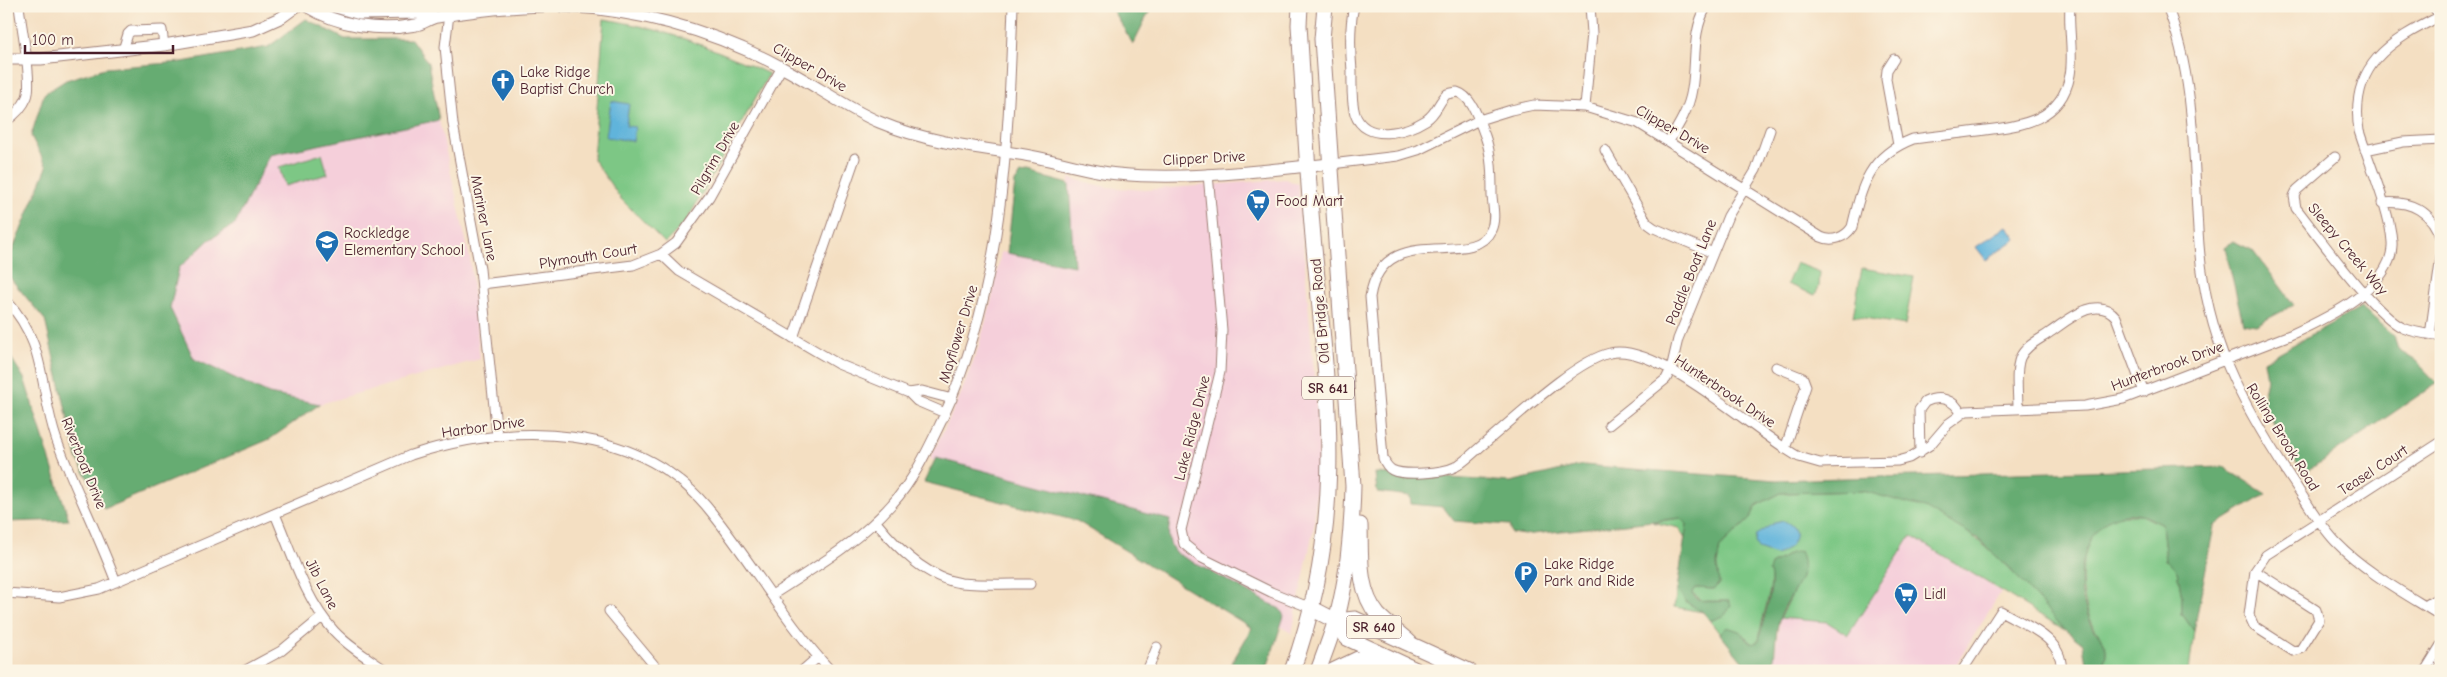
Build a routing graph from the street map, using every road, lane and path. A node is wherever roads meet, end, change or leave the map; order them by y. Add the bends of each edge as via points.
1 (19, 6) edge
2 (297, 6) edge
3 (306, 6) edge
4 (332, 6) edge
5 (543, 6) edge
6 (562, 6) edge
7 (1013, 6) edge
8 (1300, 6) edge
9 (1325, 6) edge
10 (1354, 6) edge
11 (1590, 6) edge
12 (1707, 6) edge
13 (2070, 6) edge
14 (2167, 6) edge
15 (2433, 6) edge
16 (488, 8) edge
17 (449, 11) edge
18 (2440, 16) edge
19 (434, 17) junction
20 (164, 45) junction
21 (123, 50) junction
22 (6, 59) edge
23 (1894, 59) dead end
24 (26, 60) junction
25 (782, 67) junction
26 (1585, 107) junction
27 (1479, 120) junction
28 (6, 121) edge
29 (1770, 130) dead end
30 (2441, 140) edge
31 (1669, 142) junction
32 (1898, 145) junction
33 (1605, 150) dead end
34 (2365, 150) junction
35 (1007, 153) junction
36 (2335, 156) dead end
37 (855, 158) dead end
38 (1331, 164) junction
39 (1308, 166) junction
40 (1208, 174) junction
41 (1745, 190) junction
42 (2382, 203) junction
43 (2441, 240) edge
44 (1713, 253) junction
45 (661, 254) junction
46 (2441, 256) edge
47 (482, 284) junction
48 (2365, 292) junction
49 (6, 300) edge
50 (2430, 335) junction
51 (2441, 336) edge
52 (793, 338) junction
53 (2224, 360) junction
54 (1776, 367) dead end
55 (1671, 369) junction
56 (2144, 392) junction
57 (909, 393) junction
58 (952, 399) junction
59 (2018, 408) junction
60 (945, 413) junction
61 (1961, 414) junction
62 (1609, 425) dead end
63 (497, 436) junction
64 (2441, 442) edge
65 (1785, 449) junction
66 (1920, 453) junction
67 (1353, 486) junction
68 (275, 514) junction
69 (2319, 521) junction
70 (876, 522) junction
71 (2255, 571) junction
72 (116, 582) junction
73 (1030, 584) dead end
74 (6, 593) edge
75 (772, 595) junction
76 (2441, 596) edge
77 (2425, 606) junction
78 (1311, 608) junction
79 (609, 611) dead end
80 (2441, 616) edge
81 (322, 617) junction
82 (1336, 621) junction
83 (1410, 643) junction
84 (2441, 645) edge
85 (1157, 647) dead end
86 (818, 657) junction
87 (1398, 662) junction
88 (244, 671) edge
89 (387, 671) edge
90 (658, 671) edge
91 (802, 671) edge
92 (831, 671) edge
93 (1148, 671) edge
94 (1292, 671) edge
95 (1318, 671) edge
96 (1333, 671) edge
97 (1418, 671) edge
98 (1470, 671) edge
99 (1962, 671) edge
100 (2061, 671) edge
101 (2425, 671) edge

1 - 24 street
2 - 20 street via 253,30
3 - 19 street via 331,20 364,26 416,25
4 - 19 street via 360,14 416,13
5 - 16 street
6 - 25 street, Clipper Drive via 624,12 670,22 728,41
7 - 35 street, Mayflower Drive
8 - 39 main road, Old Bridge Road / SR 641
9 - 38 main road, Old Bridge Road / SR 641 via 1322,39
10 - 27 street via 1350,38 1354,106 1360,123 1370,130 1388,133 1418,124 1432,116 1442,98 1453,92 1468,98
11 - 26 street via 1592,33
12 - 31 street via 1696,36 1688,105
13 - 32 street via 2069,77 2065,90 2051,110 2019,126 1913,139
14 - 53 street, Rolling Brook Road via 2185,66 2191,102 2204,287
15 - 18 street
16 - 17 street
17 - 19 street
17 - 47 street, Mariner Lane via 445,47 453,124
18 - 34 street via 2398,38 2382,51 2365,76 2359,90 2358,118
20 - 21 street
20 - 21 street via 164,33 159,29 131,31
21 - 24 street
22 - 24 street
23 - 32 street via 1886,79
24 - 28 street via 27,96 17,112
25 - 35 street, Clipper Drive via 878,122 960,146
25 - 45 street, Pilgrim Drive via 692,223 676,243
26 - 27 street, Clipper Drive via 1534,105
26 - 31 street, Clipper Drive via 1638,122
27 - 38 street, Clipper Drive via 1418,150 1398,156
27 - 55 street, Hunterbrook Drive via 1491,159 1493,217 1490,232 1474,245 1415,251 1389,260 1380,269 1372,286 1374,362 1383,458 1387,465 1399,472 1447,470 1457,466 1552,387 1602,356 1622,352
29 - 41 street, Paddle Boat Lane
30 - 34 street via 2403,142
31 - 41 street, Clipper Drive
32 - 41 street, Clipper Drive via 1875,163 1865,182 1852,227 1848,233 1833,240 1821,237
33 - 44 street via 1647,223
34 - 42 street
35 - 40 street, Clipper Drive via 1120,175
35 - 58 street, Mayflower Drive via 998,233 989,276 974,336
36 - 48 street, Sleepy Creek Way via 2299,187 2294,202
37 - 52 street
38 - 39 street, Clipper Drive
38 - 67 main road, Old Bridge Road / SR 641
39 - 40 street, Clipper Drive
39 - 78 main road, Old Bridge Road / SR 641 via 1328,391 1330,455 1326,534
40 - 78 street, Lake Ridge Drive via 1222,355 1181,537 1188,550 1200,558
41 - 44 street, Paddle Boat Lane via 1728,216
42 - 43 street via 2400,202 2421,210 2435,225
42 - 48 street, Hunterbrook Drive via 2390,226 2392,248 2385,270
44 - 55 street, Paddle Boat Lane via 1678,339
45 - 47 street, Plymouth Court via 633,265
45 - 52 street via 679,271
46 - 50 street
47 - 63 street, Mariner Lane
48 - 50 street, Sleepy Creek Way via 2391,320
48 - 53 street, Hunterbrook Drive via 2316,323
49 - 72 street, Riverboat Drive via 18,313 36,346 57,440
50 - 51 street, Sleepy Creek Way
52 - 57 street via 855,372
53 - 56 street, Hunterbrook Drive
53 - 69 street, Rolling Brook Road via 2258,428
54 - 65 street via 1803,378 1806,386
55 - 62 street via 1661,385
55 - 65 street, Hunterbrook Drive
56 - 59 street, Hunterbrook Drive via 2085,406
56 - 59 street via 2116,318 2107,309 2087,309 2025,350 2019,362
57 - 58 street via 922,391
57 - 60 street via 917,401
58 - 60 street, Mayflower Drive
59 - 61 street, Hunterbrook Drive via 1974,409
60 - 70 street, Mayflower Drive via 907,485
61 - 66 street, Hunterbrook Drive
61 - 66 street via 1955,403 1948,399 1925,402 1919,410
63 - 68 street, Harbor Drive via 457,442 411,455
63 - 75 street, Harbor Drive via 531,434 583,438 623,448 662,468 712,512
64 - 69 street, Teasel Court
65 - 66 street, Hunterbrook Drive via 1799,457 1820,462 1898,461
67 - 82 main road, Old Bridge Road / SR 641 via 1350,547
67 - 83 main road via 1366,592 1377,614
68 - 72 street, Harbor Drive
68 - 81 street, Jib Lane via 308,593
69 - 71 street, Teasel Court via 2266,555
69 - 77 street, Rolling Brook Road via 2356,559
70 - 73 street via 910,556 946,579
70 - 75 street, Mayflower Drive
71 - 71 street via 2316,610 2320,620 2301,649 2293,651 2250,621
72 - 74 street, Harbor Drive via 59,597
75 - 86 street, Harbor Drive
76 - 77 street
77 - 80 street, Rolling Brook Road
78 - 82 main road, SR 640
78 - 94 main road, Old Bridge Road / SR 641
79 - 90 street
81 - 88 street via 281,651
81 - 89 street, Jib Lane via 348,644
82 - 83 main road, SR 640 via 1355,618
82 - 87 main road, SR 640 via 1346,638
82 - 95 main road, Old Bridge Road / SR 641
83 - 98 main road, SR 640
84 - 101 street
85 - 93 street
86 - 91 street
86 - 92 street, Harbor Drive
87 - 96 main road via 1358,659
87 - 97 main road, SR 640
99 - 100 street via 2001,611 2056,646 2062,659

